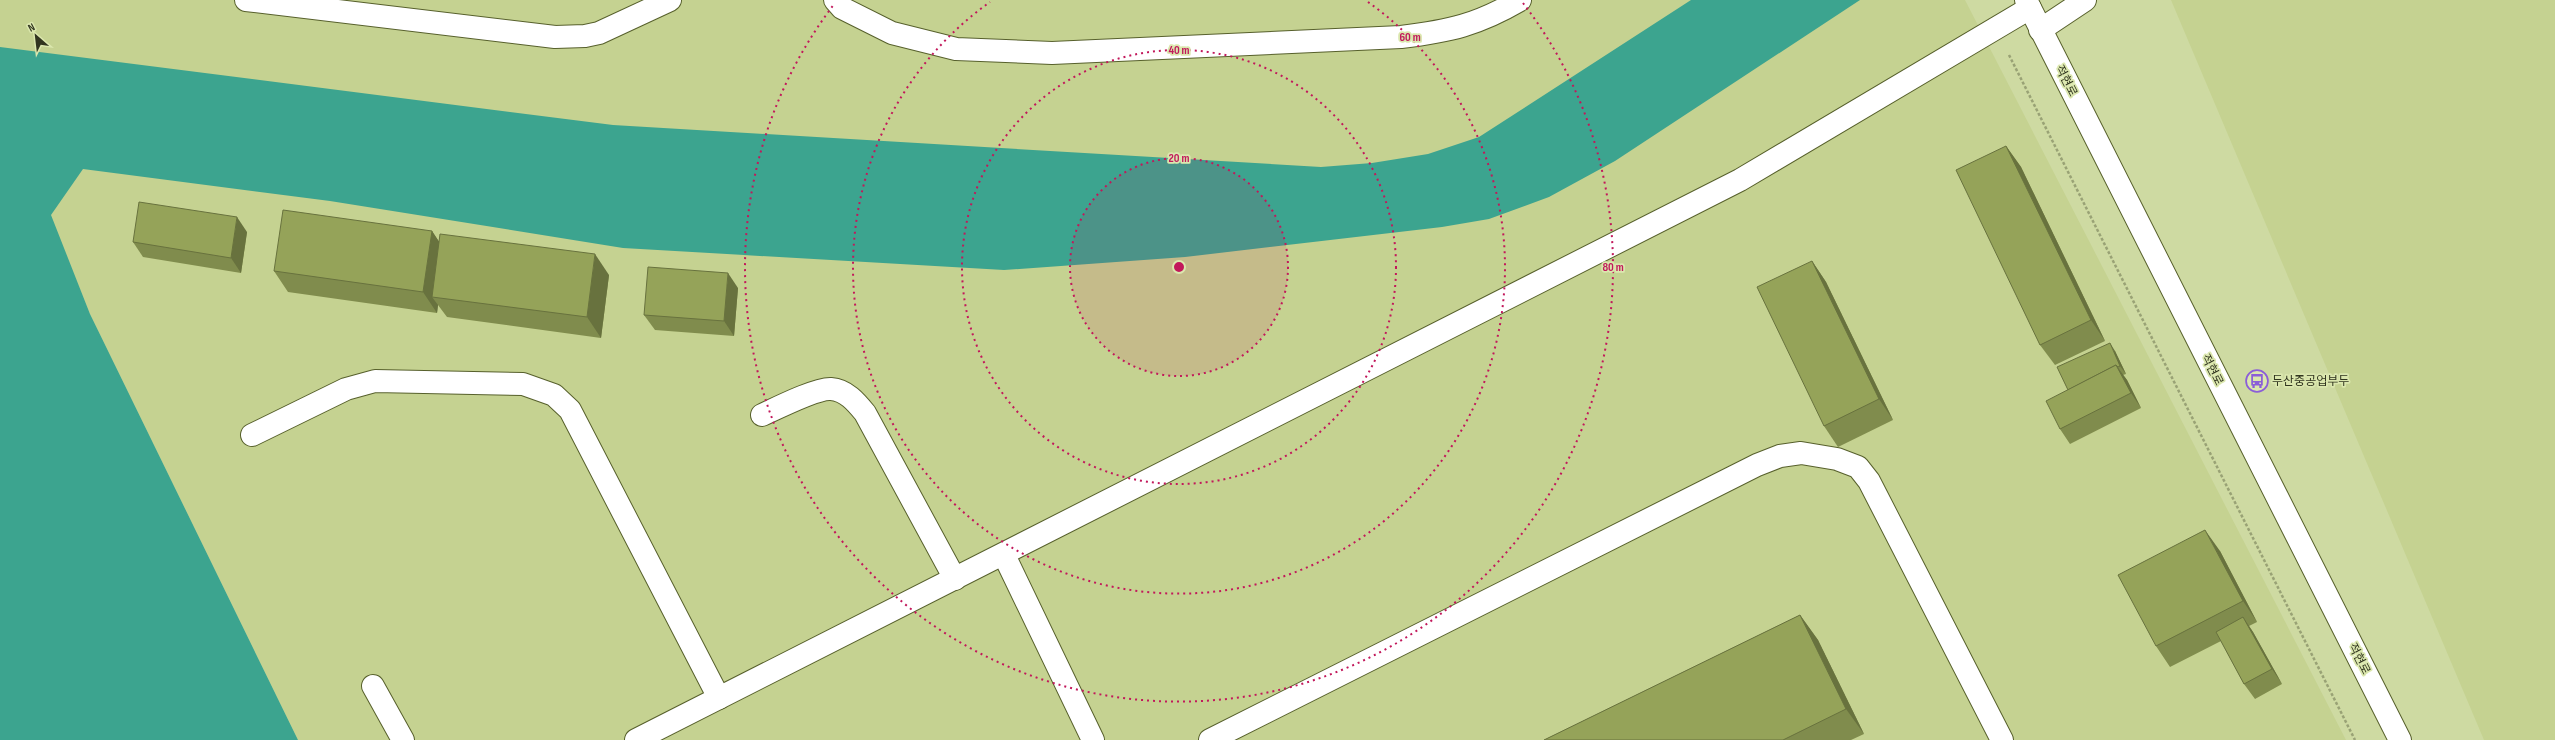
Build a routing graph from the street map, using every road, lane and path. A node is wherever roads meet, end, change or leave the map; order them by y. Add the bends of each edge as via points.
1 (246, 0) edge
2 (670, 0) edge
3 (835, 0) edge
4 (1520, 0) edge
5 (2085, 0) edge
6 (2028, 4) edge
7 (1996, 30) junction
8 (2040, 30) junction
9 (762, 415) dead end
10 (252, 435) dead end
11 (1004, 555) junction
12 (955, 579) junction
13 (373, 686) dead end
14 (719, 698) junction
15 (403, 740) edge
16 (636, 740) edge
17 (1093, 740) edge
18 (1210, 740) edge
19 (2002, 740) edge
20 (2355, 740) edge
21 (2400, 740) edge

1 - 2 main road via 556,37 599,33
3 - 4 main road via 842,8 892,33 956,49 1052,53 1401,37 1449,31 1491,16
5 - 8 main road
6 - 7 main road
6 - 8 main road, 적현로
7 - 11 main road via 1740,180
7 - 20 path
8 - 21 main road, 적현로
9 - 12 main road via 810,394 831,389 853,398 865,413
10 - 14 main road via 346,389 375,382 523,384 554,394 570,410
11 - 12 main road
11 - 17 main road
12 - 14 main road
13 - 15 main road
14 - 16 main road
18 - 19 main road via 1756,466 1780,456 1801,453 1837,459 1858,467 1869,481

